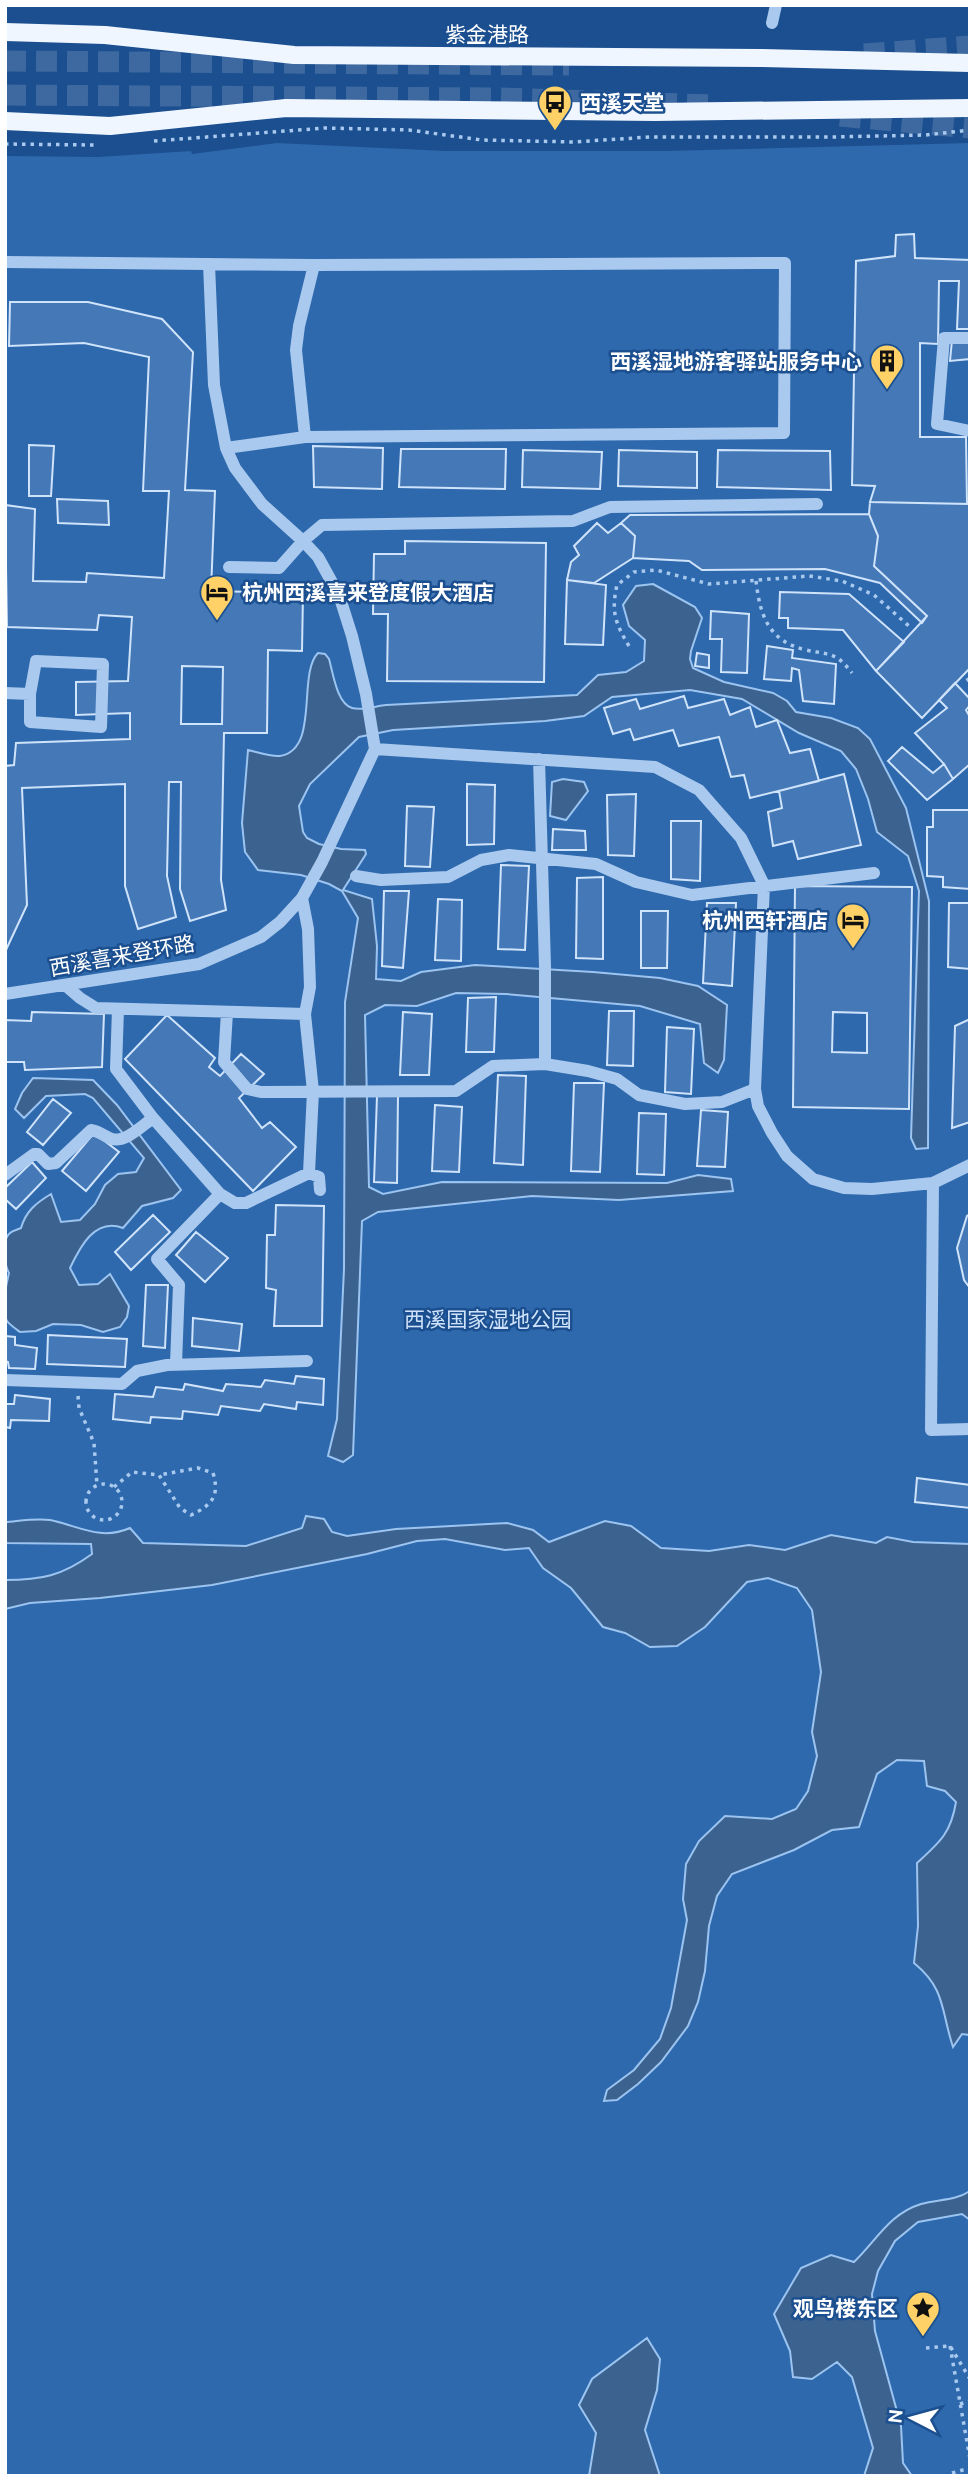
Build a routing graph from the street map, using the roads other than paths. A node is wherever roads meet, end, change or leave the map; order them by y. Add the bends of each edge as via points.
1 (776, 5) edge
2 (772, 23) dead end
3 (5, 32) edge
4 (5, 44) edge
5 (191, 44) junction
6 (970, 63) edge
7 (970, 108) edge
8 (5, 121) edge
9 (5, 262) edge
10 (209, 264) junction
11 (314, 265) junction
12 (970, 338) edge
13 (970, 431) edge
14 (305, 437) junction
15 (226, 447) junction
16 (817, 504) dead end
17 (303, 541) junction
18 (229, 567) dead end
19 (5, 693) edge
20 (30, 694) junction
21 (375, 744) junction
22 (539, 759) junction
23 (543, 859) junction
24 (874, 873) dead end
25 (356, 876) dead end
26 (764, 886) junction
27 (302, 898) junction
28 (65, 985) junction
29 (5, 994) edge
30 (118, 1009) junction
31 (227, 1012) junction
32 (305, 1014) junction
33 (545, 1064) junction
34 (755, 1089) junction
35 (313, 1090) junction
36 (153, 1118) junction
37 (970, 1165) edge
38 (309, 1173) junction
39 (5, 1175) edge
40 (933, 1183) junction
41 (320, 1191) dead end
42 (220, 1194) junction
43 (307, 1361) dead end
44 (176, 1364) junction
45 (5, 1380) edge
46 (970, 1429) edge

1 - 2 street
3 - 5 main road, 紫金港路
4 - 5 main road
5 - 6 main road, 紫金港路 via 294,55
7 - 8 main road via 655,112 286,108 110,126
9 - 10 street
10 - 11 street
10 - 15 street via 214,385
11 - 14 street via 296,351
11 - 14 street via 785,263 784,433
12 - 13 street via 944,338 937,424
14 - 15 street
15 - 17 street via 235,468 262,504
16 - 17 street via 610,507 573,521 322,524
17 - 18 street via 279,568
17 - 21 street via 318,557 339,596
19 - 20 street
20 - 20 street via 30,722 101,727 103,664 36,661
21 - 22 street
21 - 27 street, 西溪喜来登环路
22 - 23 street
22 - 26 street via 656,768 699,790 741,838
23 - 25 street via 509,855 481,860 448,877 381,880
23 - 26 street via 596,864 636,882 692,895
23 - 33 street
24 - 26 street
26 - 34 street
27 - 28 street, 西溪喜来登环路 via 261,937 199,964
27 - 32 street via 310,987
28 - 29 street, 西溪喜来登环路
28 - 30 street via 96,1008
30 - 31 street
30 - 36 street via 116,1069
31 - 32 street
31 - 35 street via 224,1062 247,1089
32 - 35 street
33 - 34 street via 617,1079 639,1095 685,1104 722,1102
33 - 35 street via 493,1066 456,1091
34 - 40 street via 758,1107 772,1133 787,1156 813,1179 844,1188 872,1189
35 - 38 street
36 - 39 street via 121,1140 91,1130 56,1163 48,1164 34,1153
36 - 42 street
37 - 40 street
38 - 41 street via 319,1177
38 - 42 street via 246,1203 235,1203
40 - 46 street via 931,1430
42 - 44 street via 157,1259 179,1285
43 - 44 street
44 - 45 street via 137,1371 122,1384

